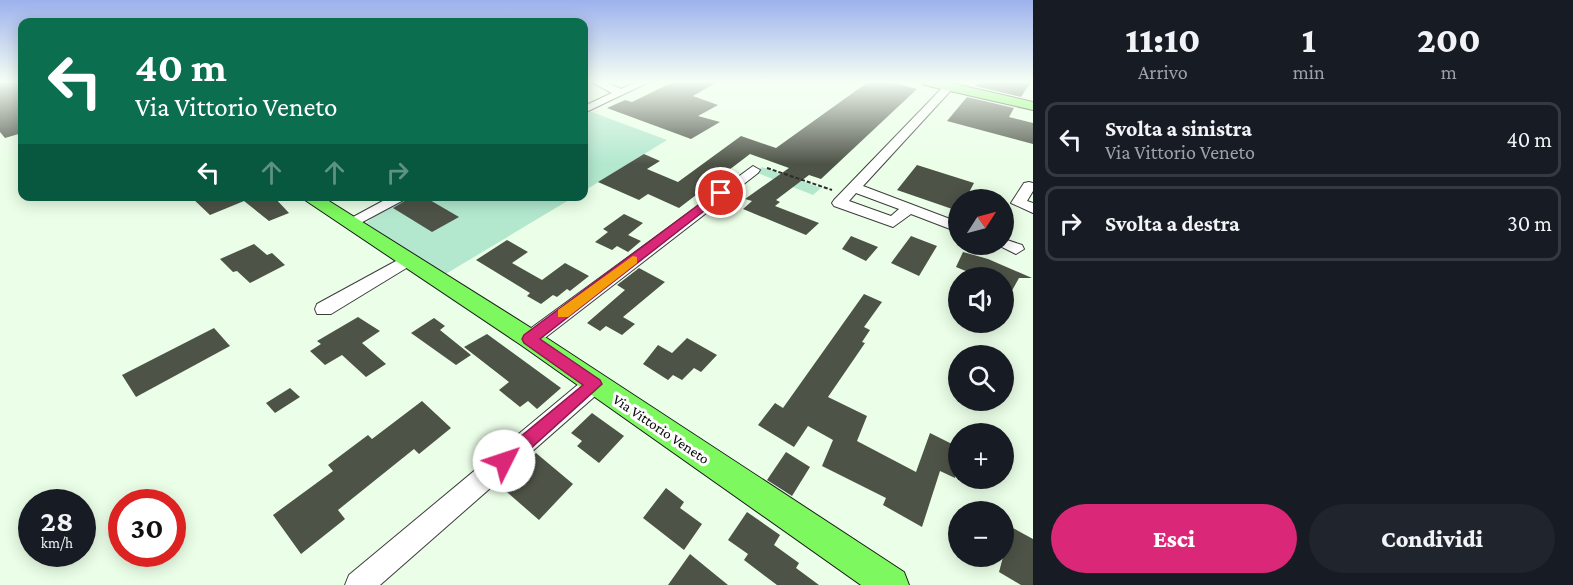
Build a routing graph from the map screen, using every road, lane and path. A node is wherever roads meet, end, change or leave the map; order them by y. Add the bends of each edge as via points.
1 (928, 109) edge
2 (753, 170) joint
3 (1033, 187) edge
4 (850, 191) junction
5 (316, 201) edge
6 (394, 201) edge
7 (910, 208) junction
8 (1033, 208) edge
9 (350, 223) junction
10 (948, 223) edge
11 (407, 260) junction
12 (324, 309) dead end
13 (530, 339) junction
14 (594, 384) junction
15 (359, 585) edge
16 (891, 585) edge

1 - 4 street
2 - 4 path via 759,165
2 - 13 street
3 - 8 street via 1029,186 1018,203
4 - 7 street
4 - 7 street via 839,203 893,222
5 - 9 main road, Via Vittorio Veneto
6 - 9 street
7 - 10 street
9 - 11 main road, Via Vittorio Veneto
11 - 12 street
11 - 13 main road, Via Vittorio Veneto
13 - 14 main road, Via Vittorio Veneto
14 - 15 street
14 - 16 main road, Via Vittorio Veneto

